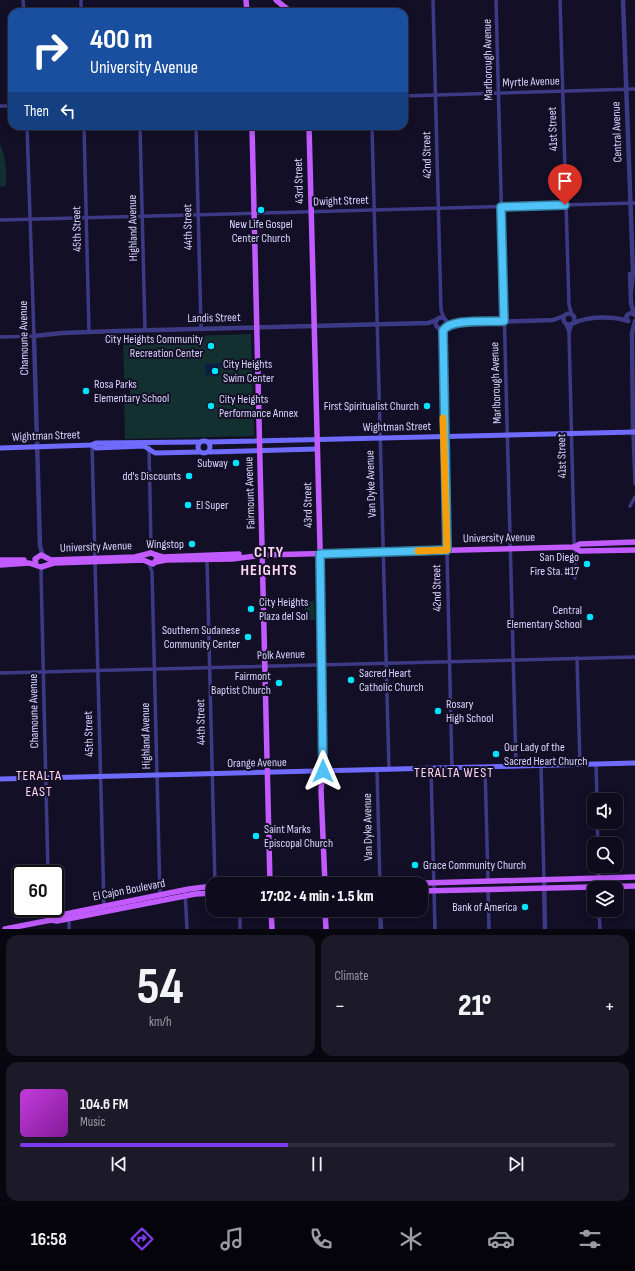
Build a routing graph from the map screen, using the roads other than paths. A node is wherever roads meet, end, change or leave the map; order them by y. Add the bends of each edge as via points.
1 (276, 0) edge
2 (433, 0) edge
3 (496, 0) edge
4 (560, 0) edge
5 (623, 0) edge
6 (286, 8) edge
7 (626, 90) junction
8 (635, 90) edge
9 (562, 91) junction
10 (498, 93) junction
11 (436, 95) junction
12 (408, 96) edge
13 (27, 130) edge
14 (84, 130) edge
15 (140, 130) edge
16 (196, 130) edge
17 (252, 130) edge
18 (309, 130) edge
19 (372, 130) edge
20 (632, 204) edge
21 (565, 205) junction
22 (501, 207) junction
23 (438, 209) junction
24 (374, 210) junction
25 (311, 212) junction
26 (254, 214) junction
27 (198, 215) junction
28 (142, 216) junction
29 (87, 218) junction
30 (31, 219) junction
31 (0, 220) edge
32 (568, 305) junction
33 (441, 310) junction
34 (631, 314) edge
35 (573, 315) junction
36 (565, 316) junction
37 (616, 318) junction
38 (437, 319) junction
39 (445, 319) junction
40 (583, 319) junction
41 (553, 320) junction
42 (635, 320) edge
43 (504, 321) junction
44 (628, 321) junction
45 (428, 323) junction
46 (455, 323) junction
47 (573, 323) junction
48 (565, 324) junction
49 (377, 325) junction
50 (314, 326) junction
51 (256, 327) junction
52 (437, 327) junction
53 (445, 327) junction
54 (201, 328) junction
55 (145, 330) junction
56 (89, 332) junction
57 (570, 333) junction
58 (632, 333) junction
59 (442, 335) junction
60 (34, 336) junction
61 (0, 337) edge
62 (634, 432) edge
63 (571, 433) junction
64 (507, 434) junction
65 (444, 436) junction
66 (380, 438) junction
67 (317, 440) junction
68 (259, 441) junction
69 (199, 442) junction
70 (208, 442) junction
71 (92, 445) junction
72 (149, 445) junction
73 (37, 447) junction
74 (0, 448) edge
75 (317, 449) junction
76 (260, 450) junction
77 (200, 452) junction
78 (209, 452) junction
79 (635, 484) edge
80 (635, 497) edge
81 (630, 506) dead end
82 (635, 542) edge
83 (607, 543) junction
84 (574, 547) junction
85 (510, 549) junction
86 (447, 550) junction
87 (635, 550) edge
88 (592, 551) junction
89 (383, 552) junction
90 (152, 554) junction
91 (320, 554) junction
92 (40, 555) junction
93 (263, 555) junction
94 (207, 557) junction
95 (0, 560) edge
96 (95, 560) junction
97 (152, 563) junction
98 (0, 565) edge
99 (40, 567) junction
100 (575, 578) dead end
101 (635, 657) edge
102 (577, 658) junction
103 (513, 660) junction
104 (449, 661) junction
105 (386, 663) junction
106 (323, 664) junction
107 (265, 666) junction
108 (209, 667) junction
109 (154, 669) junction
110 (98, 670) junction
111 (43, 672) junction
112 (0, 673) edge
113 (635, 763) edge
114 (580, 764) junction
115 (596, 764) junction
116 (516, 766) junction
117 (541, 766) junction
118 (485, 767) junction
119 (452, 768) junction
120 (431, 769) junction
121 (377, 770) junction
122 (389, 770) junction
123 (323, 771) junction
124 (268, 773) junction
125 (212, 774) junction
126 (157, 776) junction
127 (101, 777) junction
128 (45, 778) junction
129 (0, 780) edge
130 (597, 793) edge
131 (48, 865) edge
132 (599, 873) edge
133 (214, 877) edge
134 (270, 877) edge
135 (325, 877) edge
136 (380, 877) edge
137 (635, 877) edge
138 (599, 878) junction
139 (544, 880) junction
140 (488, 881) junction
141 (428, 883) edge
142 (434, 883) junction
143 (623, 886) edge
144 (635, 886) edge
145 (206, 887) edge
146 (587, 887) edge
147 (544, 888) junction
148 (488, 889) junction
149 (428, 891) edge
150 (434, 891) junction
151 (185, 893) junction
152 (206, 894) edge
153 (161, 898) junction
154 (104, 909) junction
155 (69, 916) junction
156 (50, 917) edge
157 (240, 917) edge
158 (271, 917) edge
159 (325, 917) edge
160 (380, 917) edge
161 (599, 917) edge
162 (50, 920) junction
163 (12, 928) edge
164 (5, 929) edge
165 (70, 929) edge
166 (187, 929) edge
167 (240, 929) edge
168 (272, 929) edge
169 (326, 929) edge
170 (381, 929) edge
171 (435, 929) edge
172 (489, 929) edge
173 (545, 929) edge
174 (600, 929) edge

1 - 6 main road
2 - 11 street, 42nd Street
3 - 10 street, Marlborough Avenue
4 - 9 street, 41st Street
5 - 7 street, Central Avenue
7 - 8 street, Myrtle Avenue
7 - 9 street, Myrtle Avenue
7 - 20 street, Central Avenue
9 - 10 street, Myrtle Avenue
9 - 21 street, 41st Street
10 - 11 street, Myrtle Avenue
10 - 22 street, Marlborough Avenue
11 - 12 street, Myrtle Avenue
11 - 23 street, 42nd Street
13 - 30 street, Chamoune Avenue
14 - 29 street, 45th Street
15 - 28 street, Highland Avenue
16 - 27 street, 44th Street
17 - 26 main road, Fairmount Avenue
18 - 25 main road, 43rd Street
19 - 24 street, Van Dyke Avenue
20 - 21 street, Dwight Street
20 - 34 street, Central Avenue
21 - 22 street, Dwight Street
21 - 32 street, 41st Street
22 - 23 street, Dwight Street
22 - 43 street, Marlborough Avenue
23 - 24 street, Dwight Street
23 - 33 street, 42nd Street
24 - 25 street, Dwight Street
24 - 49 street, Van Dyke Avenue
25 - 26 street, Dwight Street
25 - 50 main road, 43rd Street
26 - 27 street, Dwight Street
26 - 51 main road, Fairmount Avenue
27 - 28 street, Dwight Street
27 - 54 street, 44th Street
28 - 29 street, Dwight Street
28 - 55 street, Highland Avenue
29 - 30 street, Dwight Street
29 - 56 street, 45th Street
30 - 31 street, Dwight Street
30 - 60 street, Chamoune Avenue
32 - 35 street, 41st Street
32 - 36 street, 41st Street
33 - 38 street, 42nd Street
33 - 39 street, 42nd Street
34 - 37 street
34 - 44 street, Central Avenue
35 - 36 street
35 - 40 street
35 - 47 street
36 - 41 street
36 - 48 street
37 - 40 street
37 - 44 street
38 - 39 street, Landis Street
38 - 45 street, Landis Street
38 - 52 street
39 - 46 street
39 - 53 street
40 - 47 street
41 - 43 street
41 - 48 street
42 - 44 street
42 - 58 street
43 - 46 street
43 - 64 street, Marlborough Avenue
44 - 58 street
45 - 49 street, Landis Street
45 - 52 street, Landis Street
46 - 53 street
47 - 48 street
47 - 57 street, 41st Street
48 - 57 street, 41st Street
49 - 50 street, Landis Street
49 - 66 street, Van Dyke Avenue
50 - 51 street, Landis Street
50 - 67 main road, 43rd Street
51 - 54 street, Landis Street
51 - 68 main road, Fairmount Avenue
52 - 53 street, Landis Street
52 - 59 street, 42nd Street
53 - 59 street, 42nd Street
54 - 55 street, Landis Street
55 - 56 street, Landis Street
56 - 60 street, Landis Street
57 - 63 street, 41st Street
58 - 62 street
59 - 65 street, 42nd Street
60 - 61 street, Landis Street
60 - 73 street, Chamoune Avenue
62 - 63 main road, Wightman Street
62 - 79 street
63 - 64 main road, Wightman Street
63 - 84 street, 41st Street
64 - 65 main road, Wightman Street
64 - 85 street, Marlborough Avenue
65 - 66 main road, Wightman Street
65 - 86 street, 42nd Street
66 - 67 main road, Wightman Street
66 - 89 street, Van Dyke Avenue
67 - 68 main road, Wightman Street
67 - 75 main road, 43rd Street
68 - 70 main road, Wightman Street
68 - 76 main road, Fairmount Avenue
69 - 70 main road, Wightman Street
69 - 72 main road, Wightman Street
69 - 77 main road
70 - 78 main road
71 - 72 main road, Wightman Street
71 - 73 main road, Wightman Street
71 - 96 street, 45th Street
72 - 77 main road, Wightman Street via 155,453
72 - 90 street
73 - 74 main road, Wightman Street
73 - 92 street, Chamoune Avenue
75 - 76 main road, Wightman Street
75 - 91 main road, 43rd Street
76 - 78 main road, Wightman Street
76 - 93 main road, Fairmount Avenue
77 - 78 main road, Wightman Street
80 - 81 street
82 - 83 main road, University Avenue
83 - 84 main road, University Avenue via 580,544
83 - 88 main road via 606,547
84 - 85 main road, University Avenue
84 - 88 main road, University Avenue via 580,551
84 - 100 street, 41st Street
85 - 86 main road, University Avenue
85 - 103 street, Marlborough Avenue
86 - 89 main road, University Avenue
86 - 104 street, 42nd Street
87 - 88 main road, University Avenue
89 - 91 main road, University Avenue
89 - 105 street, Van Dyke Avenue
90 - 94 main road, University Avenue via 163,557
90 - 96 main road, University Avenue
90 - 97 main road
90 - 97 main road via 146,559
91 - 93 main road, University Avenue
91 - 106 main road, 43rd Street
92 - 95 main road, University Avenue via 29,560
92 - 96 main road, University Avenue via 52,560
92 - 99 main road
92 - 99 main road via 46,562
93 - 94 main road, University Avenue
93 - 107 main road, Fairmount Avenue
94 - 97 main road, University Avenue
94 - 108 street, 44th Street
96 - 97 main road, University Avenue via 143,560
96 - 99 main road, University Avenue via 54,563
96 - 110 street, 45th Street
97 - 109 street, Highland Avenue
98 - 99 main road, University Avenue via 30,563
99 - 111 street, Chamoune Avenue
101 - 102 street, Polk Avenue
102 - 103 street, Polk Avenue
102 - 114 street
103 - 104 street, Polk Avenue
103 - 116 street, Marlborough Avenue
104 - 105 street, Polk Avenue
104 - 119 street, 42nd Street
105 - 106 street, Polk Avenue
105 - 122 street, Van Dyke Avenue
106 - 107 street, Polk Avenue
106 - 123 main road, 43rd Street
107 - 108 street, Polk Avenue
107 - 124 main road, Fairmount Avenue
108 - 109 street, Polk Avenue
108 - 125 street, 44th Street
109 - 110 street, Polk Avenue
109 - 126 street, Highland Avenue
110 - 111 street, Polk Avenue
110 - 127 street, 45th Street
111 - 112 street, Polk Avenue
111 - 128 street, Chamoune Avenue
113 - 115 main road, Orange Avenue
114 - 115 main road, Orange Avenue
114 - 117 main road, Orange Avenue
115 - 130 street
116 - 117 main road, Orange Avenue
116 - 118 main road, Orange Avenue
117 - 139 street
118 - 119 main road, Orange Avenue
118 - 140 street
119 - 120 main road, Orange Avenue
120 - 122 main road, Orange Avenue
120 - 142 street
121 - 122 main road, Orange Avenue
121 - 123 main road, Orange Avenue
121 - 136 street, Van Dyke Avenue
123 - 124 main road, Orange Avenue
123 - 135 main road, 43rd Street via 321,790
124 - 125 main road, Orange Avenue
124 - 134 main road, Fairmount Avenue
125 - 126 main road, Orange Avenue
125 - 133 street, 44th Street
126 - 127 main road, Orange Avenue
126 - 153 street, Highland Avenue
127 - 128 main road, Orange Avenue
127 - 154 street, 45th Street
128 - 129 main road, Orange Avenue
128 - 131 street, Chamoune Avenue
132 - 138 street
137 - 138 main road
138 - 139 main road
139 - 140 main road
139 - 147 street
140 - 142 main road
141 - 142 main road
142 - 150 street
143 - 144 main road
145 - 151 main road, El Cajon Boulevard
146 - 147 main road
147 - 148 main road
147 - 173 street
148 - 150 main road
148 - 172 street
149 - 150 main road
150 - 171 street
151 - 152 main road, El Cajon Boulevard
151 - 153 main road, El Cajon Boulevard
151 - 166 street
153 - 154 main road, El Cajon Boulevard
153 - 154 main road, El Cajon Boulevard via 119,904
154 - 155 main road, El Cajon Boulevard
155 - 162 main road, El Cajon Boulevard via 57,921
155 - 165 street
156 - 162 street
157 - 167 street
158 - 168 main road
159 - 169 main road
160 - 170 street
161 - 174 street
162 - 163 main road, El Cajon Boulevard
163 - 164 main road, El Cajon Boulevard

